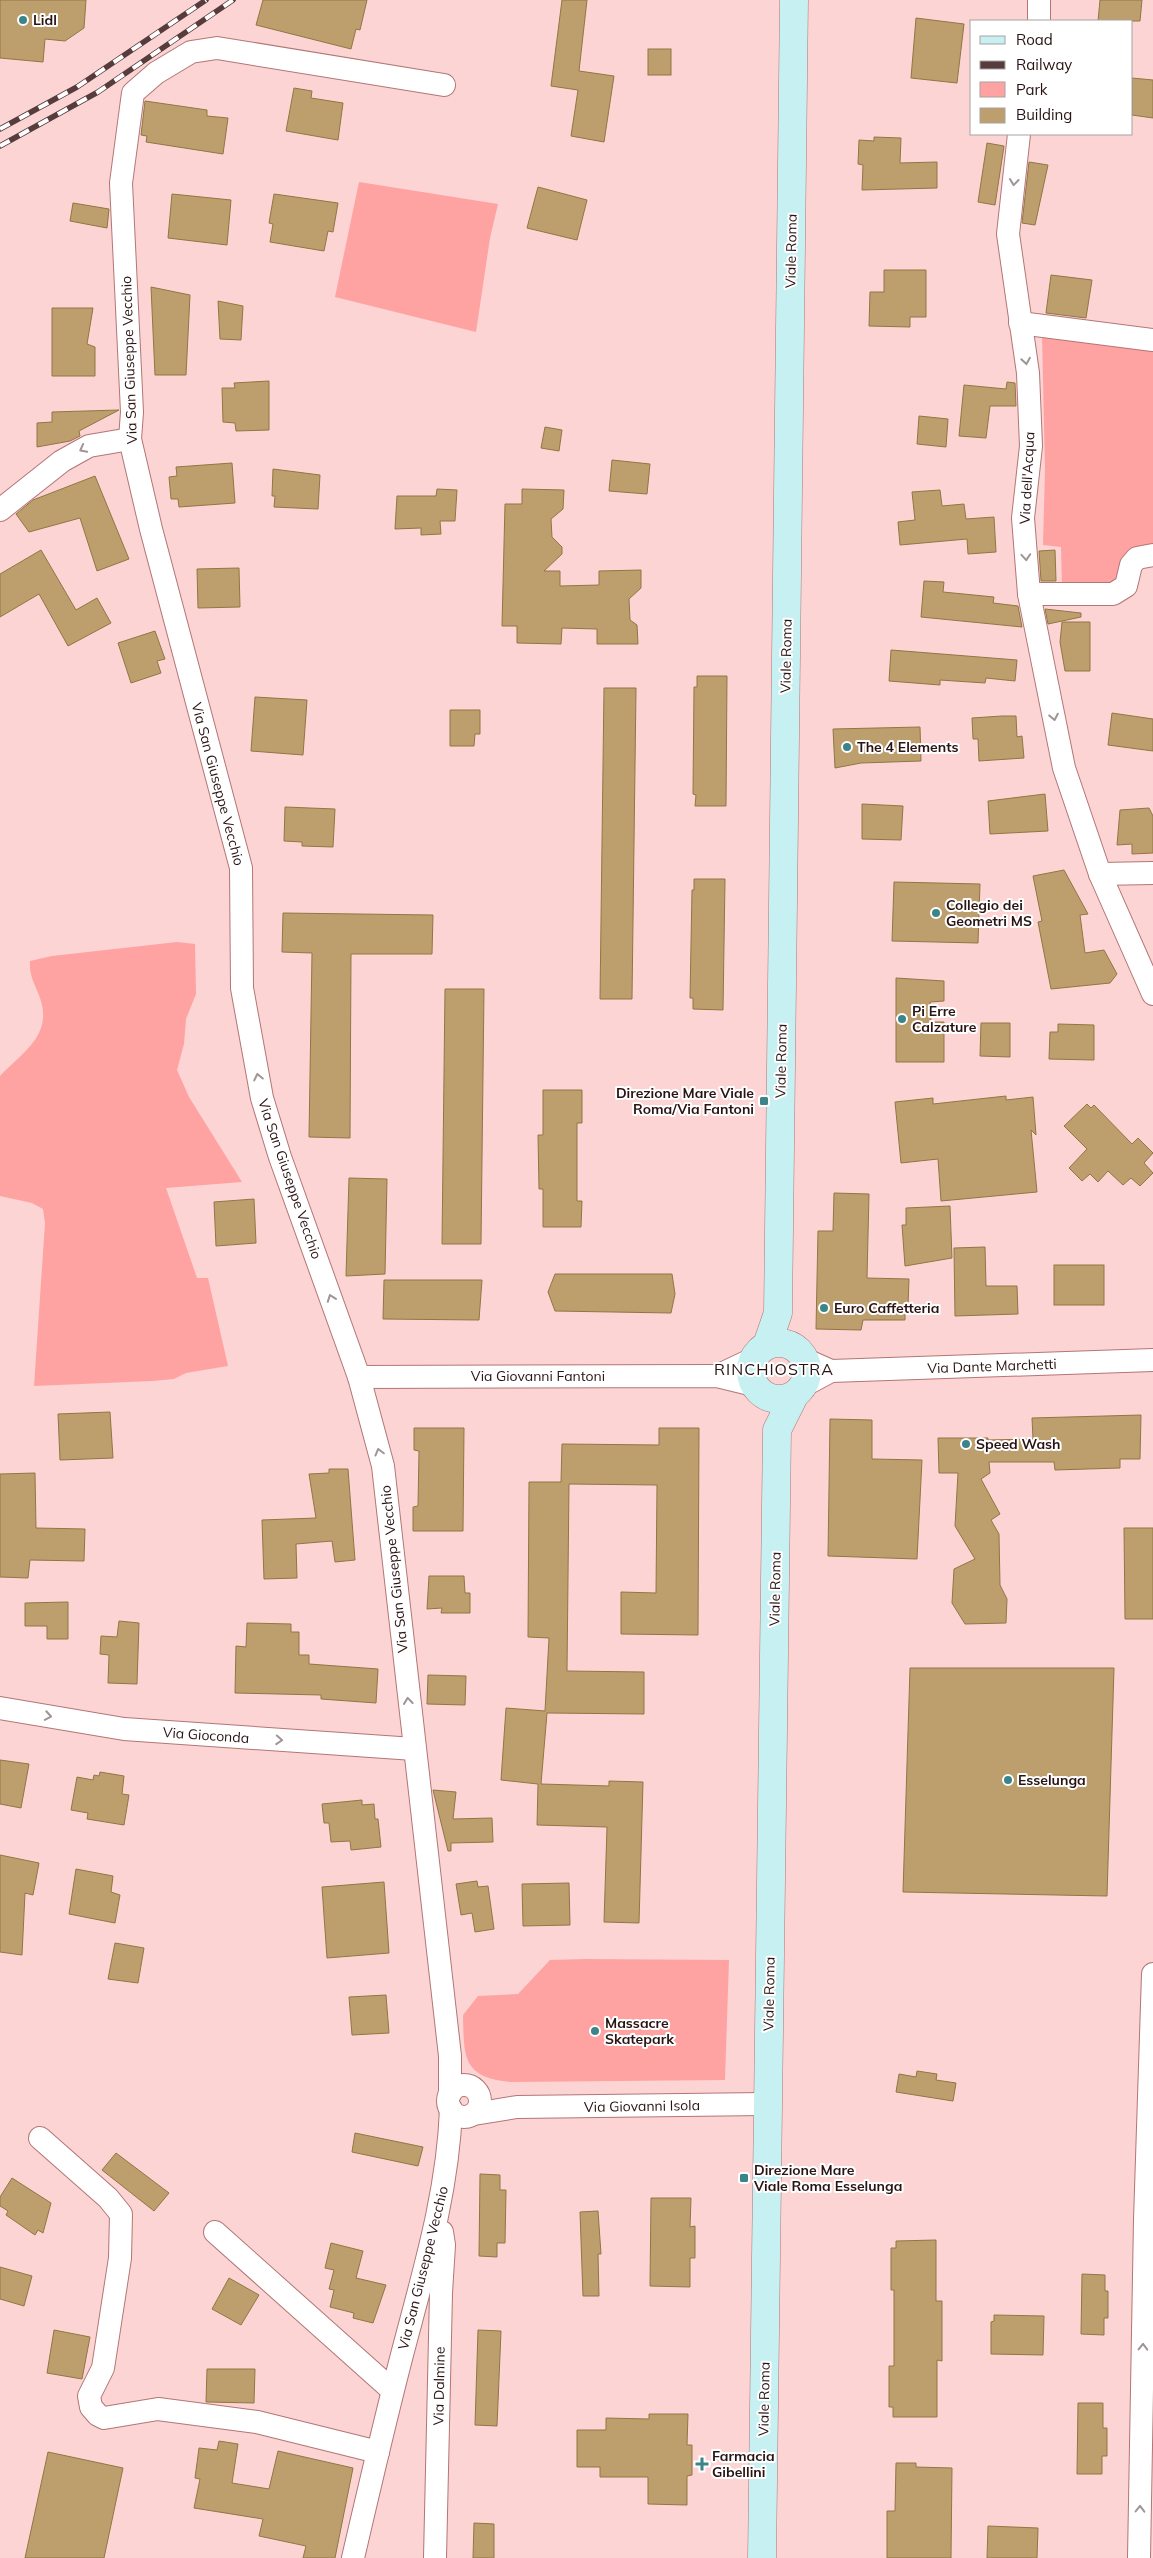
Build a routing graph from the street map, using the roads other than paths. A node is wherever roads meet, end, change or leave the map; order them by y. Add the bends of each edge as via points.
1 (794, 0) edge
2 (1039, 0) edge
3 (1040, 20) edge
4 (444, 85) dead end
5 (1019, 135) edge
6 (1020, 323) junction
7 (1153, 340) edge
8 (130, 439) junction
9 (0, 510) edge
10 (1153, 555) edge
11 (1029, 594) junction
12 (1153, 873) edge
13 (1100, 874) junction
14 (1153, 994) edge
15 (779, 1352) junction
16 (1153, 1360) edge
17 (831, 1372) junction
18 (717, 1376) junction
19 (359, 1377) junction
20 (757, 1389) junction
21 (798, 1391) junction
22 (777, 1430) junction
23 (0, 1708) edge
24 (414, 1749) junction
25 (1153, 1974) edge
26 (465, 2103) junction
27 (768, 2104) junction
28 (40, 2138) dead end
29 (439, 2214) junction
30 (216, 2232) dead end
31 (392, 2390) junction
32 (378, 2452) junction
33 (353, 2558) edge
34 (436, 2558) edge
35 (762, 2558) edge
36 (1139, 2558) edge

1 - 15 main road, Viale Roma
2 - 3 street
4 - 8 street, Via San Giuseppe Vecchio via 217,48 191,52 156,73 133,92 121,183 132,412
5 -> 6 street, Via dell'Acqua via 1008,234
6 - 7 street
6 -> 11 street, Via dell'Acqua via 1028,373 1031,446 1023,518
8 -> 9 street via 89,446 62,461
19 -> 8 street, Via San Giuseppe Vecchio via 262,1098 242,988 241,868
10 - 11 street via 1137,558 1131,565 1126,586 1113,594
11 -> 13 street, Via dell'Acqua via 1064,768
12 - 13 street
13 - 14 street, Via dell'Acqua
15 - 17 street
15 - 18 street, Via Giovanni Fantoni
15 - 20 main road, Viale Roma via 750,1377
15 - 21 main road, Viale Roma via 808,1372
16 - 17 street, Via Dante Marchetti
17 - 21 street
18 - 19 street, Via Giovanni Fantoni
18 - 20 street, Via Giovanni Fantoni
24 -> 19 street, Via San Giuseppe Vecchio via 383,1466
20 - 21 main road via 776,1400
20 - 22 main road, Viale Roma
21 - 22 main road, Viale Roma
22 - 27 main road, Viale Roma
23 -> 24 street, Via Gioconda via 124,1729
24 - 26 street, Via San Giuseppe Vecchio via 450,2056
36 -> 25 street
26 - 27 street, Via Giovanni Isola via 516,2107
26 - 29 street, Via San Giuseppe Vecchio via 450,2146
27 - 35 main road, Viale Roma
28 - 32 street via 108,2198 121,2214 120,2258 103,2368 89,2396 91,2407 98,2415 104,2418 158,2409 257,2422
29 - 31 street, Via San Giuseppe Vecchio
29 - 34 street, Via Dalmine via 444,2245
30 - 31 street
31 - 32 street, Via San Giuseppe Vecchio
32 - 33 street, Via San Giuseppe Vecchio

